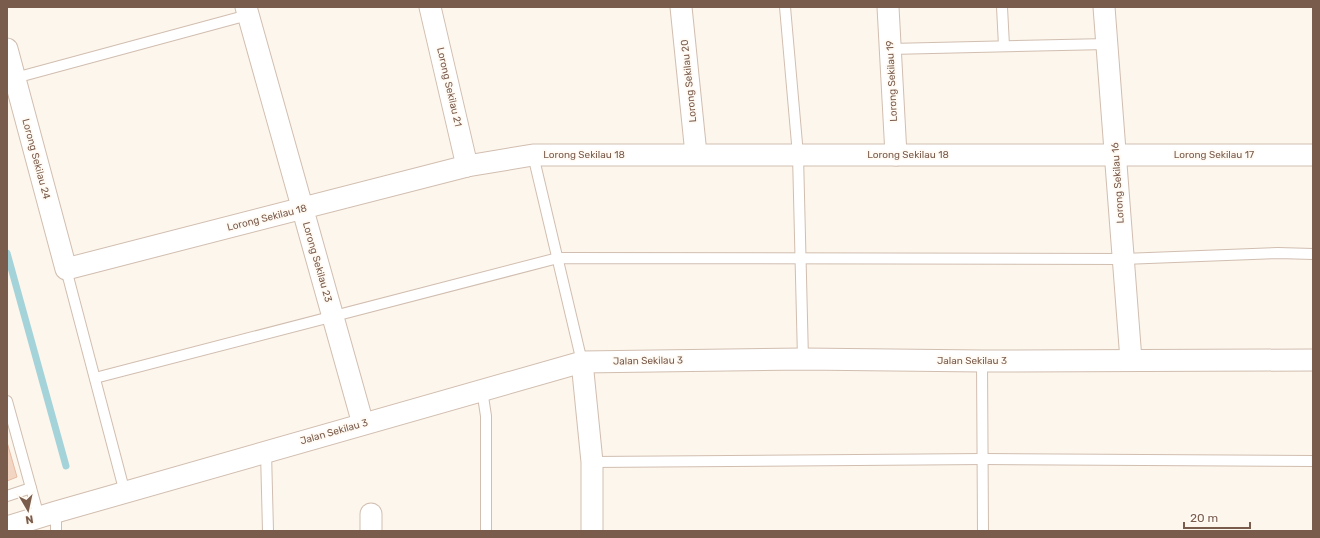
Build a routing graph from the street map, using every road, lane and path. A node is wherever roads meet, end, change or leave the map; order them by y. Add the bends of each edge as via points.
1 (430, 7) edge
2 (681, 7) edge
3 (785, 7) edge
4 (888, 7) edge
5 (1002, 7) edge
6 (1104, 7) edge
7 (247, 11) edge
8 (1107, 44) junction
9 (1004, 46) junction
10 (7, 48) edge
11 (890, 49) junction
12 (15, 78) junction
13 (533, 154) junction
14 (696, 154) junction
15 (798, 155) junction
16 (896, 155) junction
17 (1116, 155) junction
18 (1313, 155) edge
19 (467, 166) junction
20 (302, 209) junction
21 (1313, 254) edge
22 (558, 258) junction
23 (800, 259) junction
24 (1123, 259) junction
25 (66, 269) junction
26 (332, 316) junction
27 (803, 359) junction
28 (1131, 360) junction
29 (1313, 360) edge
30 (982, 361) junction
31 (582, 362) junction
32 (94, 378) junction
33 (482, 390) junction
34 (7, 401) edge
35 (362, 424) junction
36 (266, 452) junction
37 (984, 459) junction
38 (1313, 461) edge
39 (592, 462) junction
40 (31, 488) junction
41 (125, 493) junction
42 (7, 496) edge
43 (50, 520) edge
44 (7, 527) edge
45 (268, 531) edge
46 (486, 531) edge
47 (592, 531) edge
48 (983, 531) edge

1 - 19 street, Lorong Sekilau 21
2 - 14 street, Lorong Sekilau 20
3 - 15 lane
4 - 11 street, Lorong Sekilau 19
5 - 9 lane
6 - 8 street, Lorong Sekilau 16
7 - 12 lane
7 - 20 street, Lorong Sekilau 23
8 - 9 lane
8 - 17 street, Lorong Sekilau 16
9 - 11 lane
10 - 12 street, Lorong Sekilau 24
11 - 16 street, Lorong Sekilau 19
12 - 25 street, Lorong Sekilau 24
13 - 14 street, Lorong Sekilau 18
13 - 19 street, Lorong Sekilau 18
13 - 22 lane
14 - 15 street, Lorong Sekilau 18
15 - 16 street, Lorong Sekilau 18
15 - 23 lane
16 - 17 street, Lorong Sekilau 18
17 - 18 street, Lorong Sekilau 17
17 - 24 street, Lorong Sekilau 16
19 - 20 street, Lorong Sekilau 18
20 - 25 street, Lorong Sekilau 18
20 - 26 street, Lorong Sekilau 23
21 - 24 lane
22 - 23 lane
22 - 26 lane
22 - 31 lane
23 - 24 lane
23 - 27 lane
24 - 28 street, Lorong Sekilau 16
25 - 32 lane
26 - 32 lane
26 - 35 street, Lorong Sekilau 23
27 - 30 street, Jalan Sekilau 3
27 - 31 street, Jalan Sekilau 3
28 - 29 street, Jalan Sekilau 3
28 - 30 street, Jalan Sekilau 3
30 - 37 lane
31 - 33 street, Jalan Sekilau 3
31 - 39 street
32 - 41 lane
33 - 35 street, Jalan Sekilau 3
33 - 46 lane via 486,416
34 - 40 lane
35 - 36 street, Jalan Sekilau 3
36 - 41 street, Jalan Sekilau 3
36 - 45 lane
37 - 38 lane
37 - 39 lane
37 - 48 lane
39 - 47 street
40 - 42 lane
40 - 43 lane
41 - 43 street, Jalan Sekilau 3
43 - 44 street, Jalan Sekilau 3

